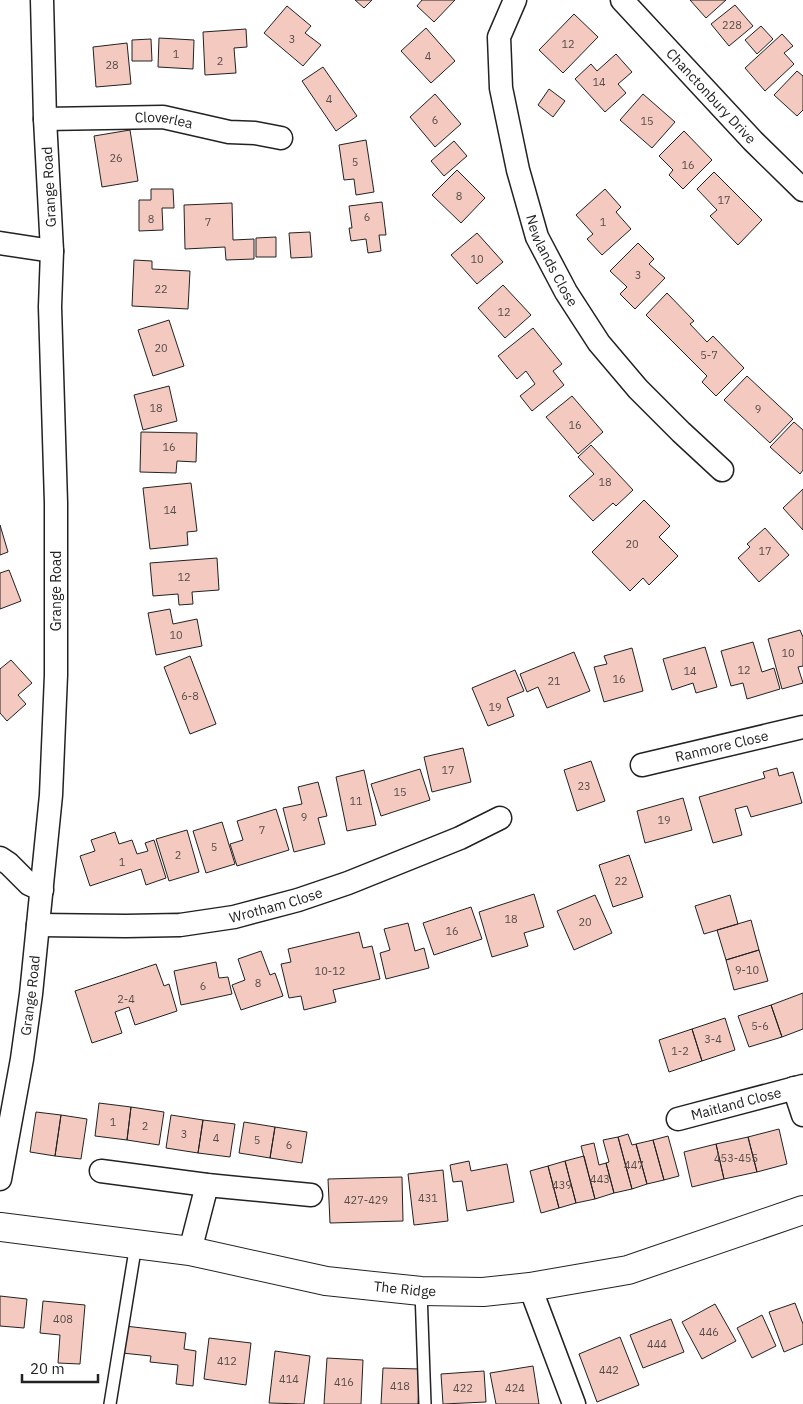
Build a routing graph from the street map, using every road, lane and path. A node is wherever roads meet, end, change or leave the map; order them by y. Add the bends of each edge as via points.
1 (29, 0) edge
2 (42, 0) edge
3 (515, 0) edge
4 (622, 0) edge
5 (45, 119) junction
6 (281, 138) dead end
7 (803, 190) edge
8 (0, 243) edge
9 (52, 252) junction
10 (722, 470) dead end
11 (803, 728) edge
12 (642, 765) dead end
13 (500, 818) dead end
14 (0, 858) edge
15 (42, 890) junction
16 (38, 924) junction
17 (799, 1087) edge
18 (803, 1115) edge
19 (678, 1119) dead end
20 (101, 1171) dead end
21 (0, 1179) edge
22 (207, 1185) junction
23 (311, 1195) dead end
24 (803, 1210) edge
25 (0, 1227) edge
26 (136, 1244) junction
27 (190, 1250) junction
28 (530, 1286) junction
29 (421, 1291) junction
30 (110, 1404) edge
31 (425, 1404) edge
32 (574, 1404) edge

1 - 2 street
2 - 5 street, Grange Road
3 - 10 street, Newlands Close via 499,37 501,88 518,170 537,237 598,343 638,389
4 - 7 street, Chanctonbury Drive
5 - 6 street, Cloverlea via 162,117 229,132
5 - 9 street, Grange Road
8 - 9 street
9 - 15 street, Grange Road via 50,307 56,503 56,675 51,795
11 - 12 street, Ranmore Close
13 - 16 street, Wrotham Close via 460,838 348,883 234,917 180,924
14 - 15 street via 29,884
15 - 16 street, Grange Road
16 - 21 street, Grange Road via 22,1059
17 - 18 street, Maitland Close
17 - 19 street, Maitland Close
20 - 22 street
22 - 23 street
22 - 27 street
24 - 28 main road, The Ridge via 628,1270
25 - 26 main road, The Ridge
26 - 27 main road, The Ridge
26 - 30 lane
27 - 29 main road, The Ridge via 326,1281
28 - 29 main road, The Ridge via 483,1292
28 - 32 street
29 - 31 lane

